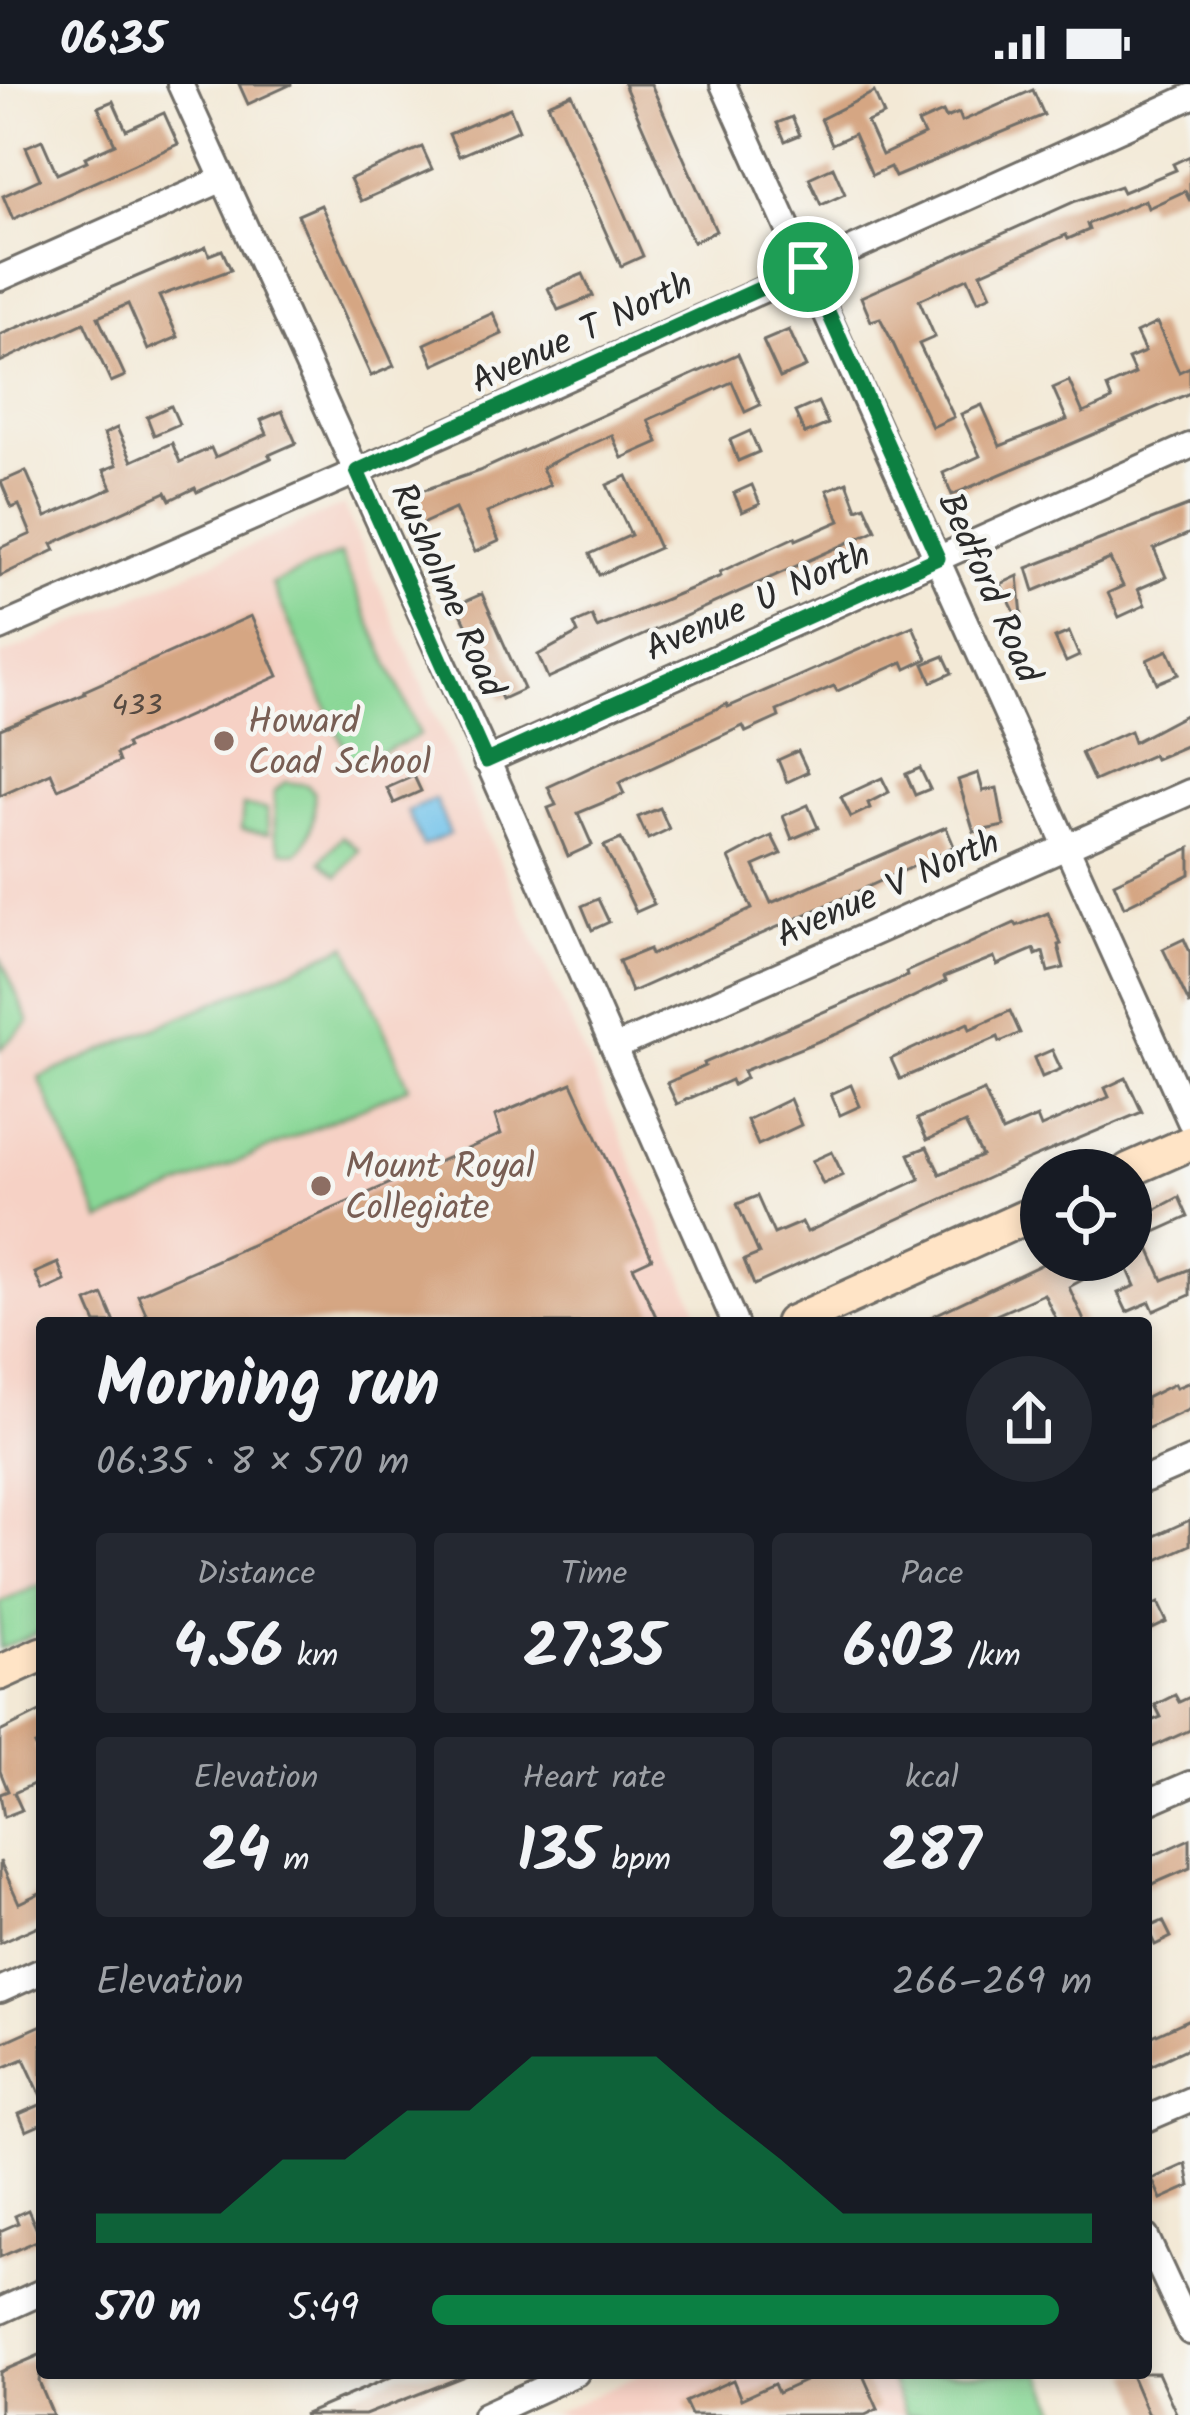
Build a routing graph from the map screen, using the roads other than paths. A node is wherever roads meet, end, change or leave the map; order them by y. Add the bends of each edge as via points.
1 (180, 84) edge
2 (723, 84) edge
3 (1190, 97) edge
4 (223, 178) junction
5 (808, 267) junction
6 (0, 278) edge
7 (1190, 446) edge
8 (357, 471) junction
9 (938, 558) junction
10 (0, 628) edge
11 (486, 761) junction
12 (1190, 791) edge
13 (1066, 846) junction
14 (614, 1048) junction
15 (1190, 1121) edge
16 (1190, 1143) edge
17 (1152, 1160) edge
18 (1020, 1220) edge
19 (732, 1317) edge
20 (805, 1317) edge
21 (1190, 1460) edge
22 (1152, 1476) edge
23 (36, 1657) edge
24 (0, 1673) edge
25 (1190, 1784) edge
26 (1152, 1800) edge
27 (36, 1974) edge
28 (0, 1990) edge
29 (1190, 2100) edge
30 (1152, 2116) edge
31 (1152, 2250) edge
32 (36, 2295) edge
33 (0, 2311) edge
34 (1190, 2332) edge
35 (561, 2379) edge
36 (485, 2415) edge

1 - 4 street, Rusholme Road
2 - 5 street, Bedford Road
3 - 5 street, Avenue T North
4 - 6 street
4 - 8 street, Rusholme Road
5 - 8 street, Avenue T North
5 - 9 street, Bedford Road
7 - 9 street, Avenue U North
8 - 10 street, Avenue T North
8 - 11 street, Rusholme Road
9 - 11 street, Avenue U North
9 - 13 street, Bedford Road
11 - 14 street, Rusholme Road
12 - 13 street, Avenue V North
13 - 14 street, Avenue V North
13 - 15 street, Bedford Road
14 - 19 street, Rusholme Road
16 - 17 street
18 - 20 street
21 - 22 street
23 - 24 street
25 - 26 street
27 - 28 street
29 - 30 street
31 - 34 street
32 - 33 street
35 - 36 street

